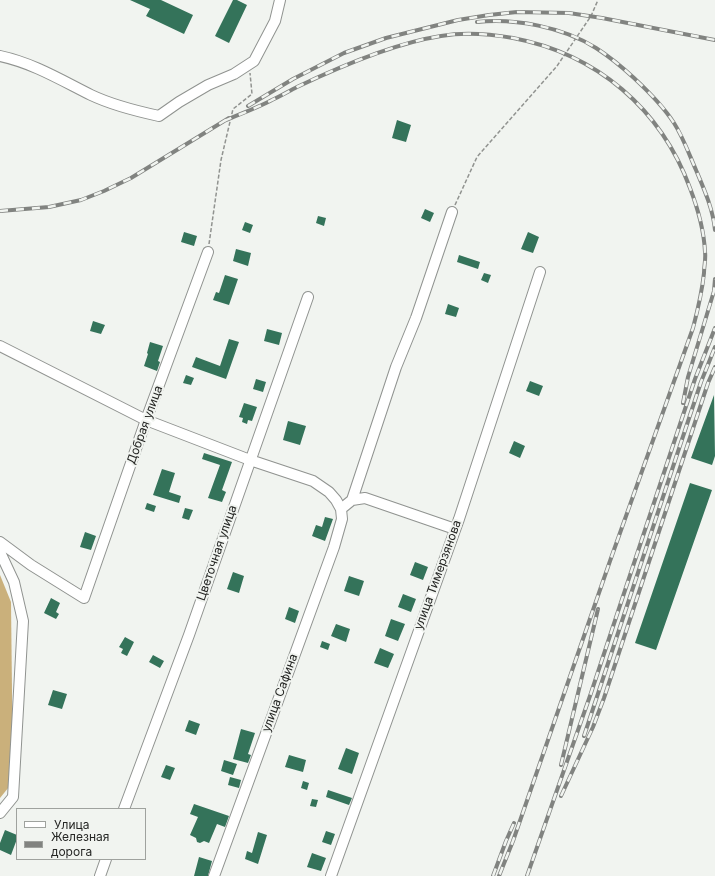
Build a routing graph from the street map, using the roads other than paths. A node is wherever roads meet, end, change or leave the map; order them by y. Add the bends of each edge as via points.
1 (280, 0) edge
2 (0, 56) edge
3 (452, 212) road end
4 (208, 252) road end
5 (540, 272) dead end
6 (308, 297) dead end
7 (0, 346) edge
8 (146, 420) junction
9 (250, 460) junction
10 (352, 500) junction
11 (341, 509) junction
12 (455, 529) junction
13 (0, 542) edge
14 (0, 552) edge
15 (124, 808) edge
16 (0, 813) edge
17 (106, 860) edge
18 (100, 876) edge
19 (214, 876) edge
20 (330, 876) edge

1 - 2 street via 275,21 254,61 234,74 208,85 159,116 92,95 47,72
3 - 10 street via 416,318 396,367
4 - 8 street, Добрая улица
5 - 12 street, улица Тимерзянова
6 - 9 street, Цветочная улица
7 - 8 street
8 - 9 street
8 - 13 street, Добрая улица via 84,598
9 - 11 street via 313,481 336,500
9 - 15 street, Цветочная улица via 189,635
10 - 11 street
10 - 12 street via 365,498
11 - 19 street, улица Сафина via 342,519 334,547
12 - 20 street, улица Тимерзянова
14 - 16 street via 14,582 23,621 13,797
17 - 18 street

